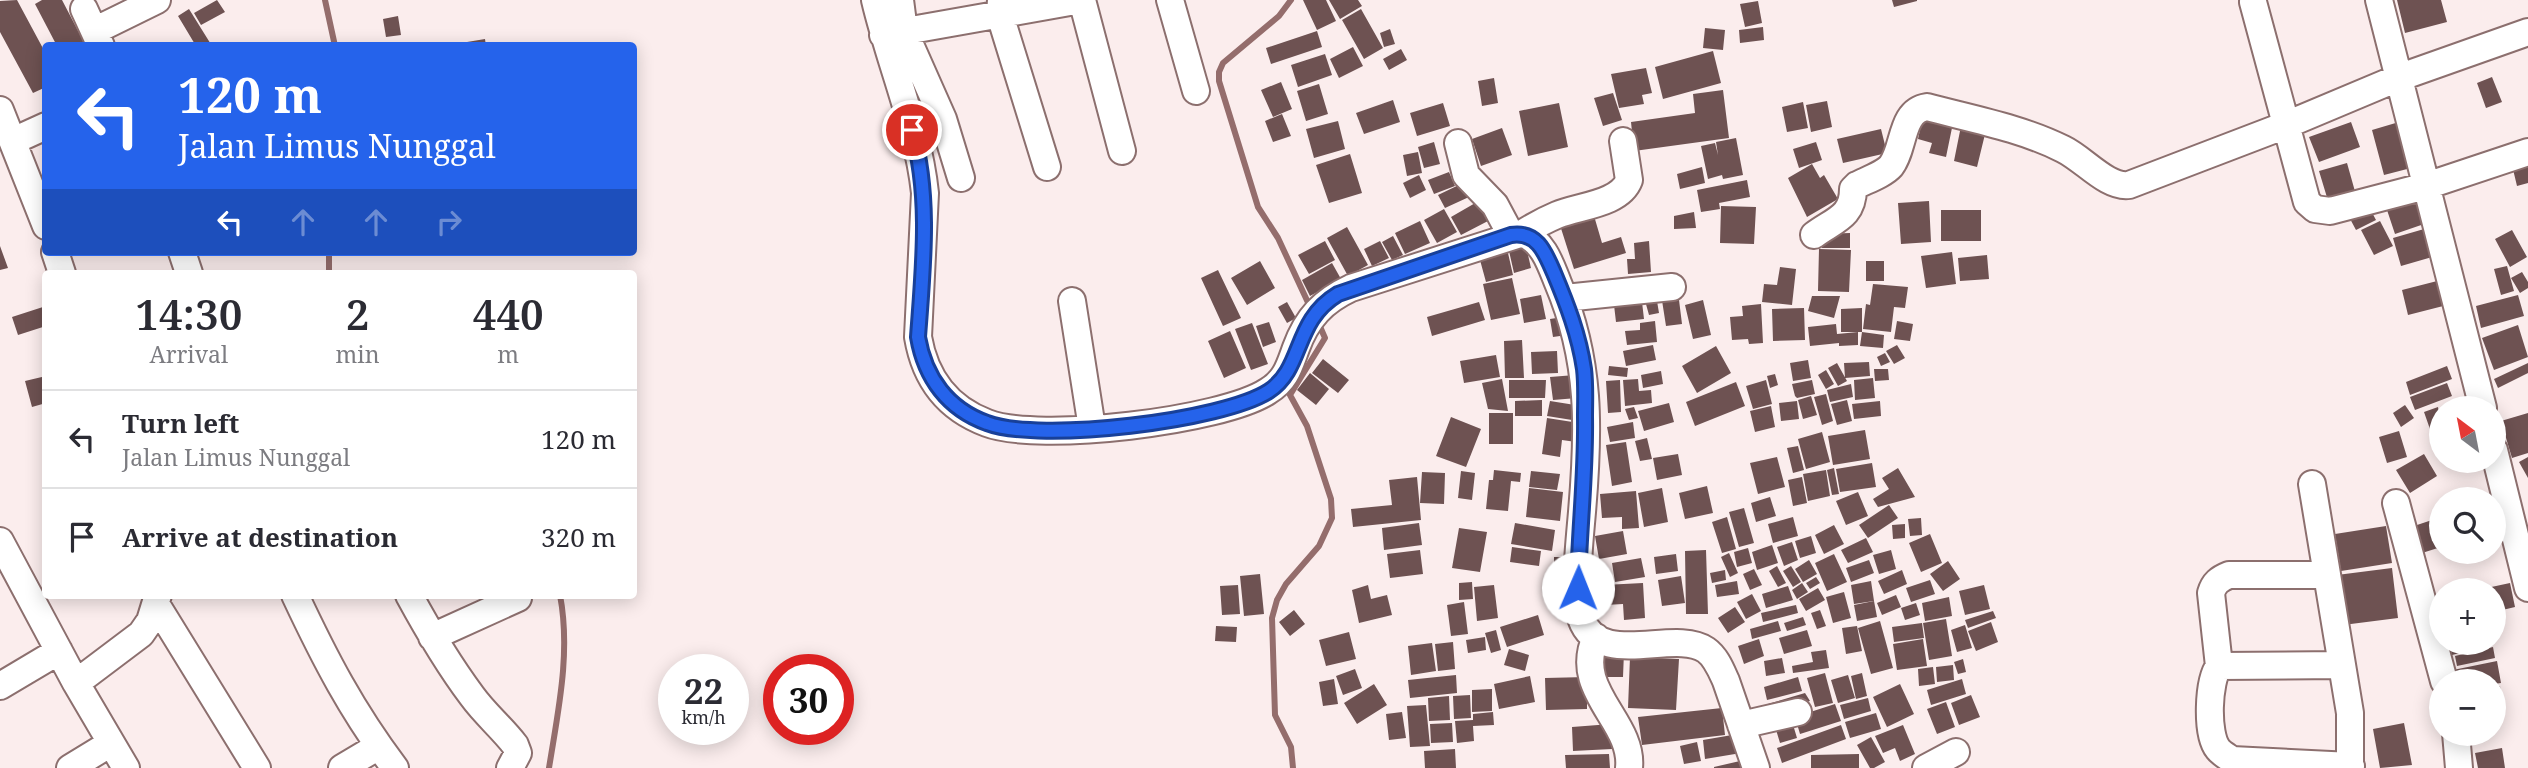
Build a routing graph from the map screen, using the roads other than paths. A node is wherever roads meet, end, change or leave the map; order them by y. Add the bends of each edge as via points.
1 (157, 0) edge
2 (875, 0) edge
3 (900, 0) edge
4 (1081, 0) edge
5 (1170, 0) edge
6 (2379, 0) edge
7 (2253, 2) edge
8 (1000, 8) edge
9 (94, 28) edge
10 (2528, 32) edge
11 (893, 33) junction
12 (2398, 78) junction
13 (1196, 91) dead end
14 (0, 110) edge
15 (2286, 125) junction
16 (42, 128) edge
17 (13, 141) junction
18 (1623, 141) dead end
19 (1458, 142) dead end
20 (1122, 152) dead end
21 (2528, 152) edge
22 (1047, 167) dead end
23 (961, 178) dead end
24 (2426, 186) junction
25 (42, 216) edge
26 (1517, 234) junction
27 (1814, 235) dead end
28 (1672, 287) dead end
29 (1565, 298) junction
30 (1072, 301) dead end
31 (2480, 396) edge
32 (1091, 428) junction
33 (2500, 473) edge
34 (2312, 484) dead end
35 (2396, 503) dead end
36 (0, 541) edge
37 (2328, 575) junction
38 (2528, 588) edge
39 (297, 599) edge
40 (411, 599) edge
41 (514, 599) edge
42 (157, 600) edge
43 (432, 637) junction
44 (1596, 638) junction
45 (59, 651) junction
46 (2342, 665) junction
47 (2219, 666) junction
48 (2441, 669) edge
49 (76, 683) junction
50 (0, 686) edge
51 (1798, 712) dead end
52 (1741, 725) junction
53 (111, 743) junction
54 (379, 746) junction
55 (2457, 746) edge
56 (1956, 752) dead end
57 (514, 760) edge
58 (2351, 767) edge
59 (70, 768) edge
60 (126, 768) edge
61 (257, 768) edge
62 (342, 768) edge
63 (395, 768) edge
64 (1629, 768) edge
65 (1756, 768) edge
66 (1926, 768) edge
67 (2459, 768) edge

1 - 9 street
2 - 11 street
3 - 11 street
4 - 8 street
4 - 20 street
5 - 13 street
6 - 12 street
7 - 15 street
8 - 11 street
8 - 22 street
10 - 12 street
11 - 23 street via 943,119
11 - 32 street via 923,174 918,337 930,377 950,400 986,423 1012,430
12 - 15 street
12 - 24 street
14 - 17 street
15 - 24 street via 2307,202 2315,209 2330,211
15 - 27 street via 2121,186 2062,149 2020,132 1922,107 1910,117 1891,166 1857,185 1847,211
16 - 17 street
17 - 25 street
18 - 26 street via 1629,180 1622,190
19 - 26 street via 1466,175
21 - 24 street
24 - 31 street
26 - 29 street via 1531,237 1542,249
26 - 32 street via 1327,300 1307,325 1281,382 1251,401 1186,418
28 - 29 street
29 - 44 street via 1584,372 1586,470 1578,606 1585,626
30 - 32 street
33 - 38 street
34 - 37 street
35 - 48 street
36 - 45 street
37 - 46 street
37 - 47 street via 2220,578 2211,593
39 - 54 street via 325,660
40 - 43 street
41 - 43 street
42 - 49 street via 141,634
42 - 61 street
43 - 57 street via 473,698 510,739
44 - 52 street via 1614,644 1688,644 1706,650 1720,667
44 - 64 street via 1590,671 1628,750
45 - 49 street
45 - 50 street
46 - 47 street
46 - 58 street via 2350,713
47 - 58 street via 2213,678 2211,732 2218,750 2232,760
49 - 53 street
51 - 52 street
52 - 65 street
53 - 59 street
53 - 60 street
54 - 62 street
54 - 63 street
55 - 67 street
56 - 66 street

